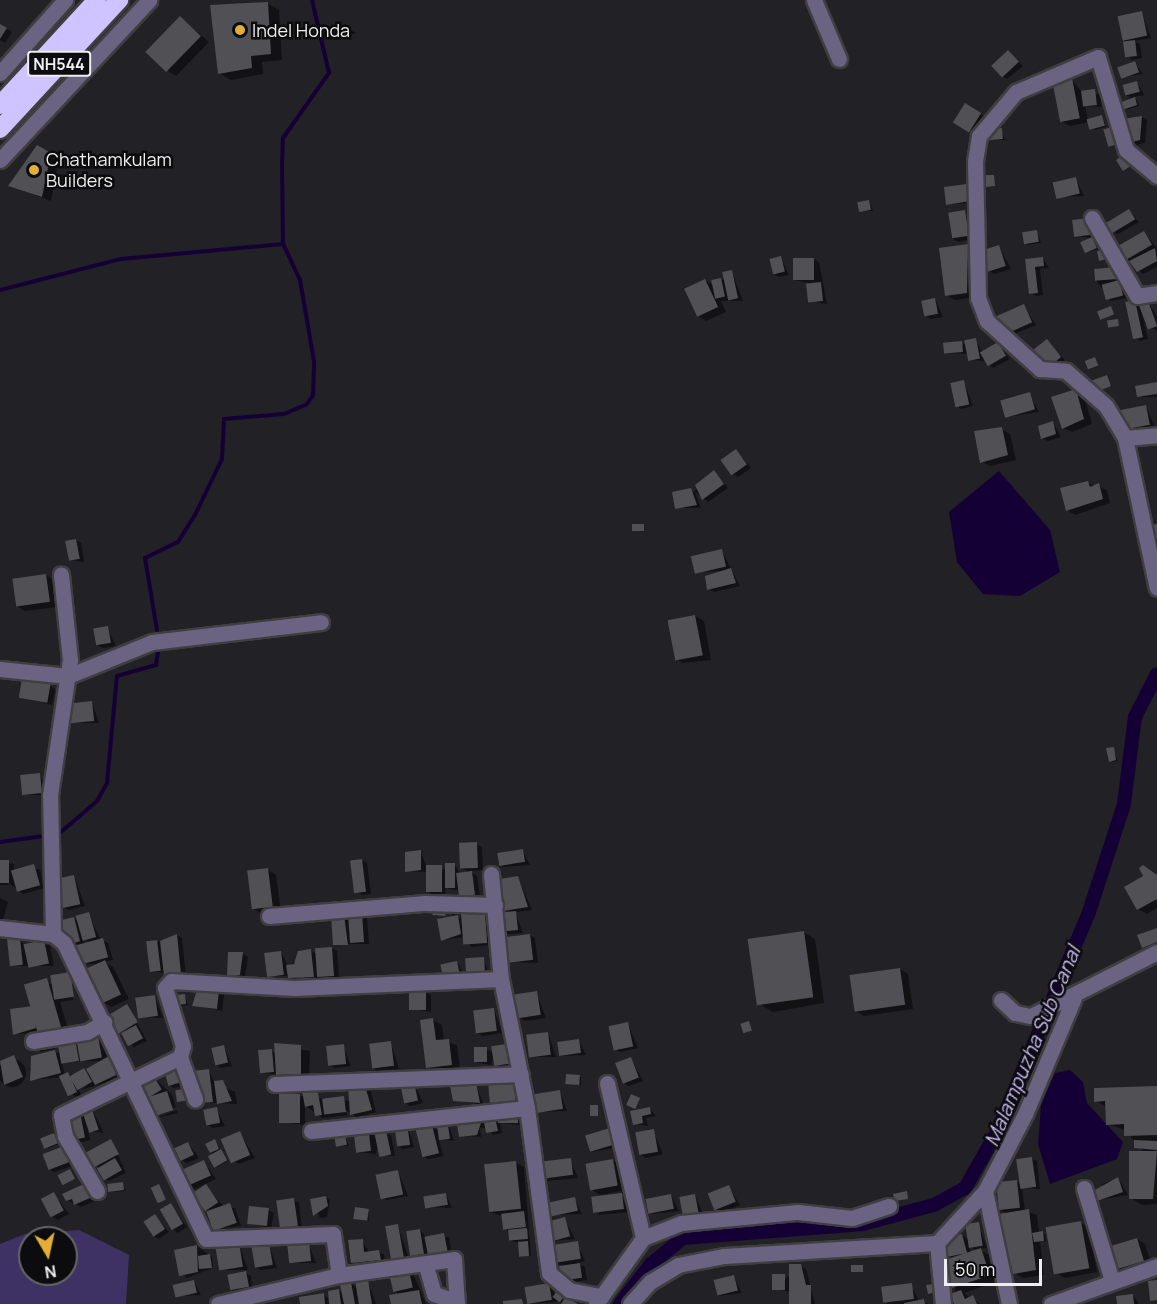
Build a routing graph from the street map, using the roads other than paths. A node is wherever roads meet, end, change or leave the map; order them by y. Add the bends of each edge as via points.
1 (65, 0) edge
2 (97, 0) edge
3 (119, 0) edge
4 (149, 0) edge
5 (814, 0) edge
6 (839, 59) dead end
7 (0, 73) edge
8 (0, 105) edge
9 (0, 129) edge
10 (0, 160) edge
11 (1157, 176) edge
12 (1092, 218) dead end
13 (1157, 293) edge
14 (1157, 435) edge
15 (1125, 438) junction
16 (61, 574) dead end
17 (1157, 588) edge
18 (321, 622) dead end
19 (0, 669) edge
20 (68, 676) junction
21 (491, 874) dead end
22 (495, 905) junction
23 (268, 916) dead end
24 (0, 928) edge
25 (53, 934) junction
26 (1157, 951) edge
27 (501, 979) junction
28 (1074, 998) junction
29 (1001, 1000) dead end
30 (104, 1022) junction
31 (33, 1041) dead end
32 (180, 1057) junction
33 (521, 1074) junction
34 (129, 1080) junction
35 (607, 1083) dead end
36 (275, 1084) dead end
37 (195, 1099) dead end
38 (527, 1108) junction
39 (311, 1131) dead end
40 (1084, 1188) dead end
41 (97, 1191) dead end
42 (986, 1191) junction
43 (889, 1206) dead end
44 (643, 1238) junction
45 (937, 1242) junction
46 (426, 1266) junction
47 (1157, 1266) edge
48 (339, 1275) junction
49 (1112, 1281) junction
50 (598, 1300) edge
51 (456, 1302) edge
52 (218, 1304) edge
53 (630, 1304) edge
54 (943, 1304) edge
55 (1009, 1304) edge
56 (1051, 1304) edge

1 - 7 street
2 - 8 highway, NH544
3 - 9 highway, NH544
4 - 10 street
5 - 6 street
11 - 15 street via 1126,150 1098,57 1016,92 979,136 975,162 981,218 978,298 987,321 1040,369 1066,372 1107,406
12 - 13 street via 1137,296
14 - 15 street
15 - 17 street
16 - 20 street
18 - 20 street via 152,642
19 - 20 street
20 - 25 street via 50,795
21 - 22 street
22 - 23 street via 425,903
22 - 27 street
24 - 25 street
25 - 30 street via 64,943
26 - 28 street
27 - 32 street via 294,988 171,981 165,988 183,1046
27 - 33 street
28 - 29 street via 1031,1016 1016,1013
28 - 42 street via 1025,1114
30 - 31 street via 87,1032
30 - 34 street
32 - 34 street
32 - 37 street
33 - 36 street
33 - 38 street
34 - 41 street via 59,1120
34 - 48 street via 206,1239 333,1234
35 - 44 street
38 - 39 street
38 - 50 street via 549,1273 569,1290
40 - 49 street
42 - 45 street
42 - 55 street
43 - 44 street via 852,1218 798,1212 681,1223
44 - 50 street
45 - 53 street via 724,1256 678,1265 650,1282
45 - 54 street
46 - 48 street
46 - 51 street via 434,1294
46 - 51 street via 454,1259
47 - 49 street
48 - 52 street
49 - 56 street

